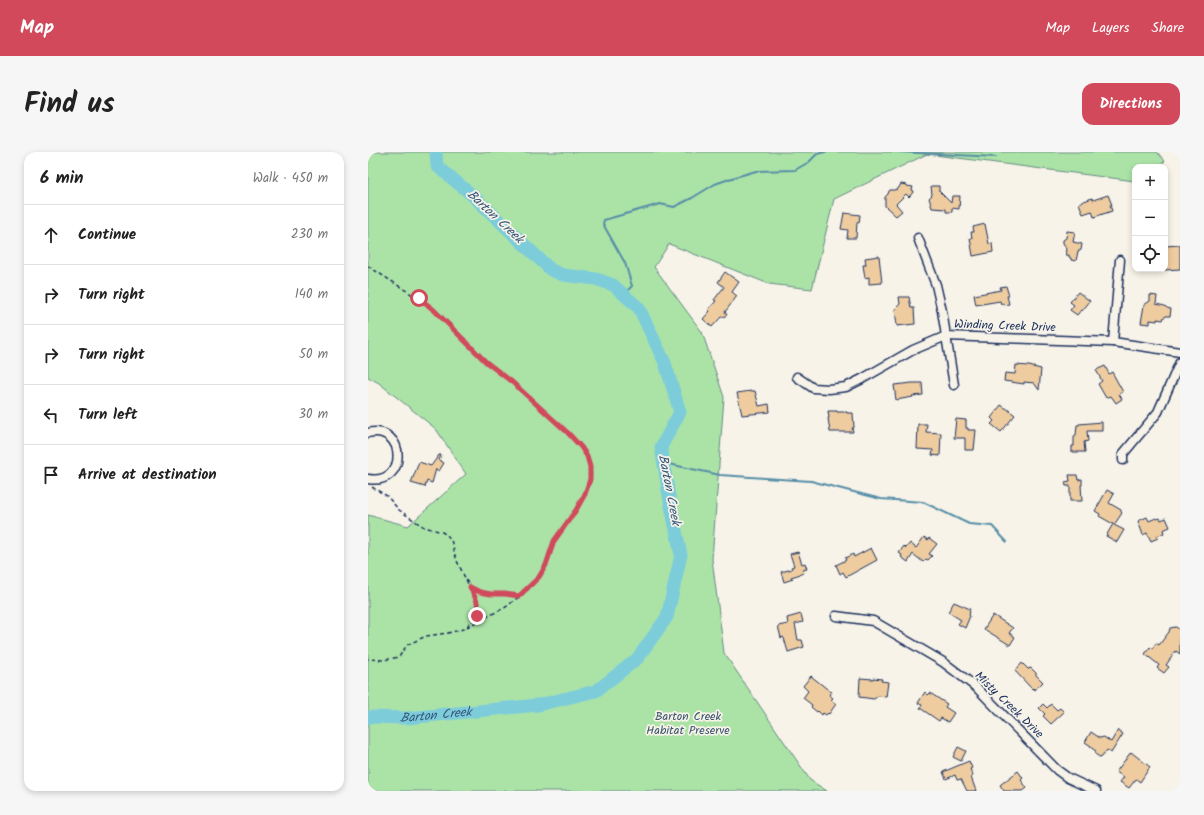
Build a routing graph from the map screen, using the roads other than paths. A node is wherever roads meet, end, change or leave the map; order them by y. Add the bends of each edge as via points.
1 (918, 238) dead end
2 (1120, 260) dead end
3 (946, 336) junction
4 (1113, 342) junction
5 (1180, 352) edge
6 (1180, 362) edge
7 (797, 377) dead end
8 (954, 385) dead end
9 (368, 433) edge
10 (1123, 460) dead end
11 (368, 479) edge
12 (836, 616) dead end
13 (1096, 791) edge

1 - 3 street via 936,285
2 - 4 street
3 - 4 street, Winding Creek Drive
3 - 7 street, Winding Creek Drive via 913,350 846,387 813,388
3 - 8 street
4 - 5 street, Winding Creek Drive
6 - 10 street via 1158,412 1123,454
9 - 11 street via 385,434 392,439 398,454 394,469 389,475 382,479
12 - 13 street, Misty Creek Drive via 873,621 943,662 976,687 1057,770

